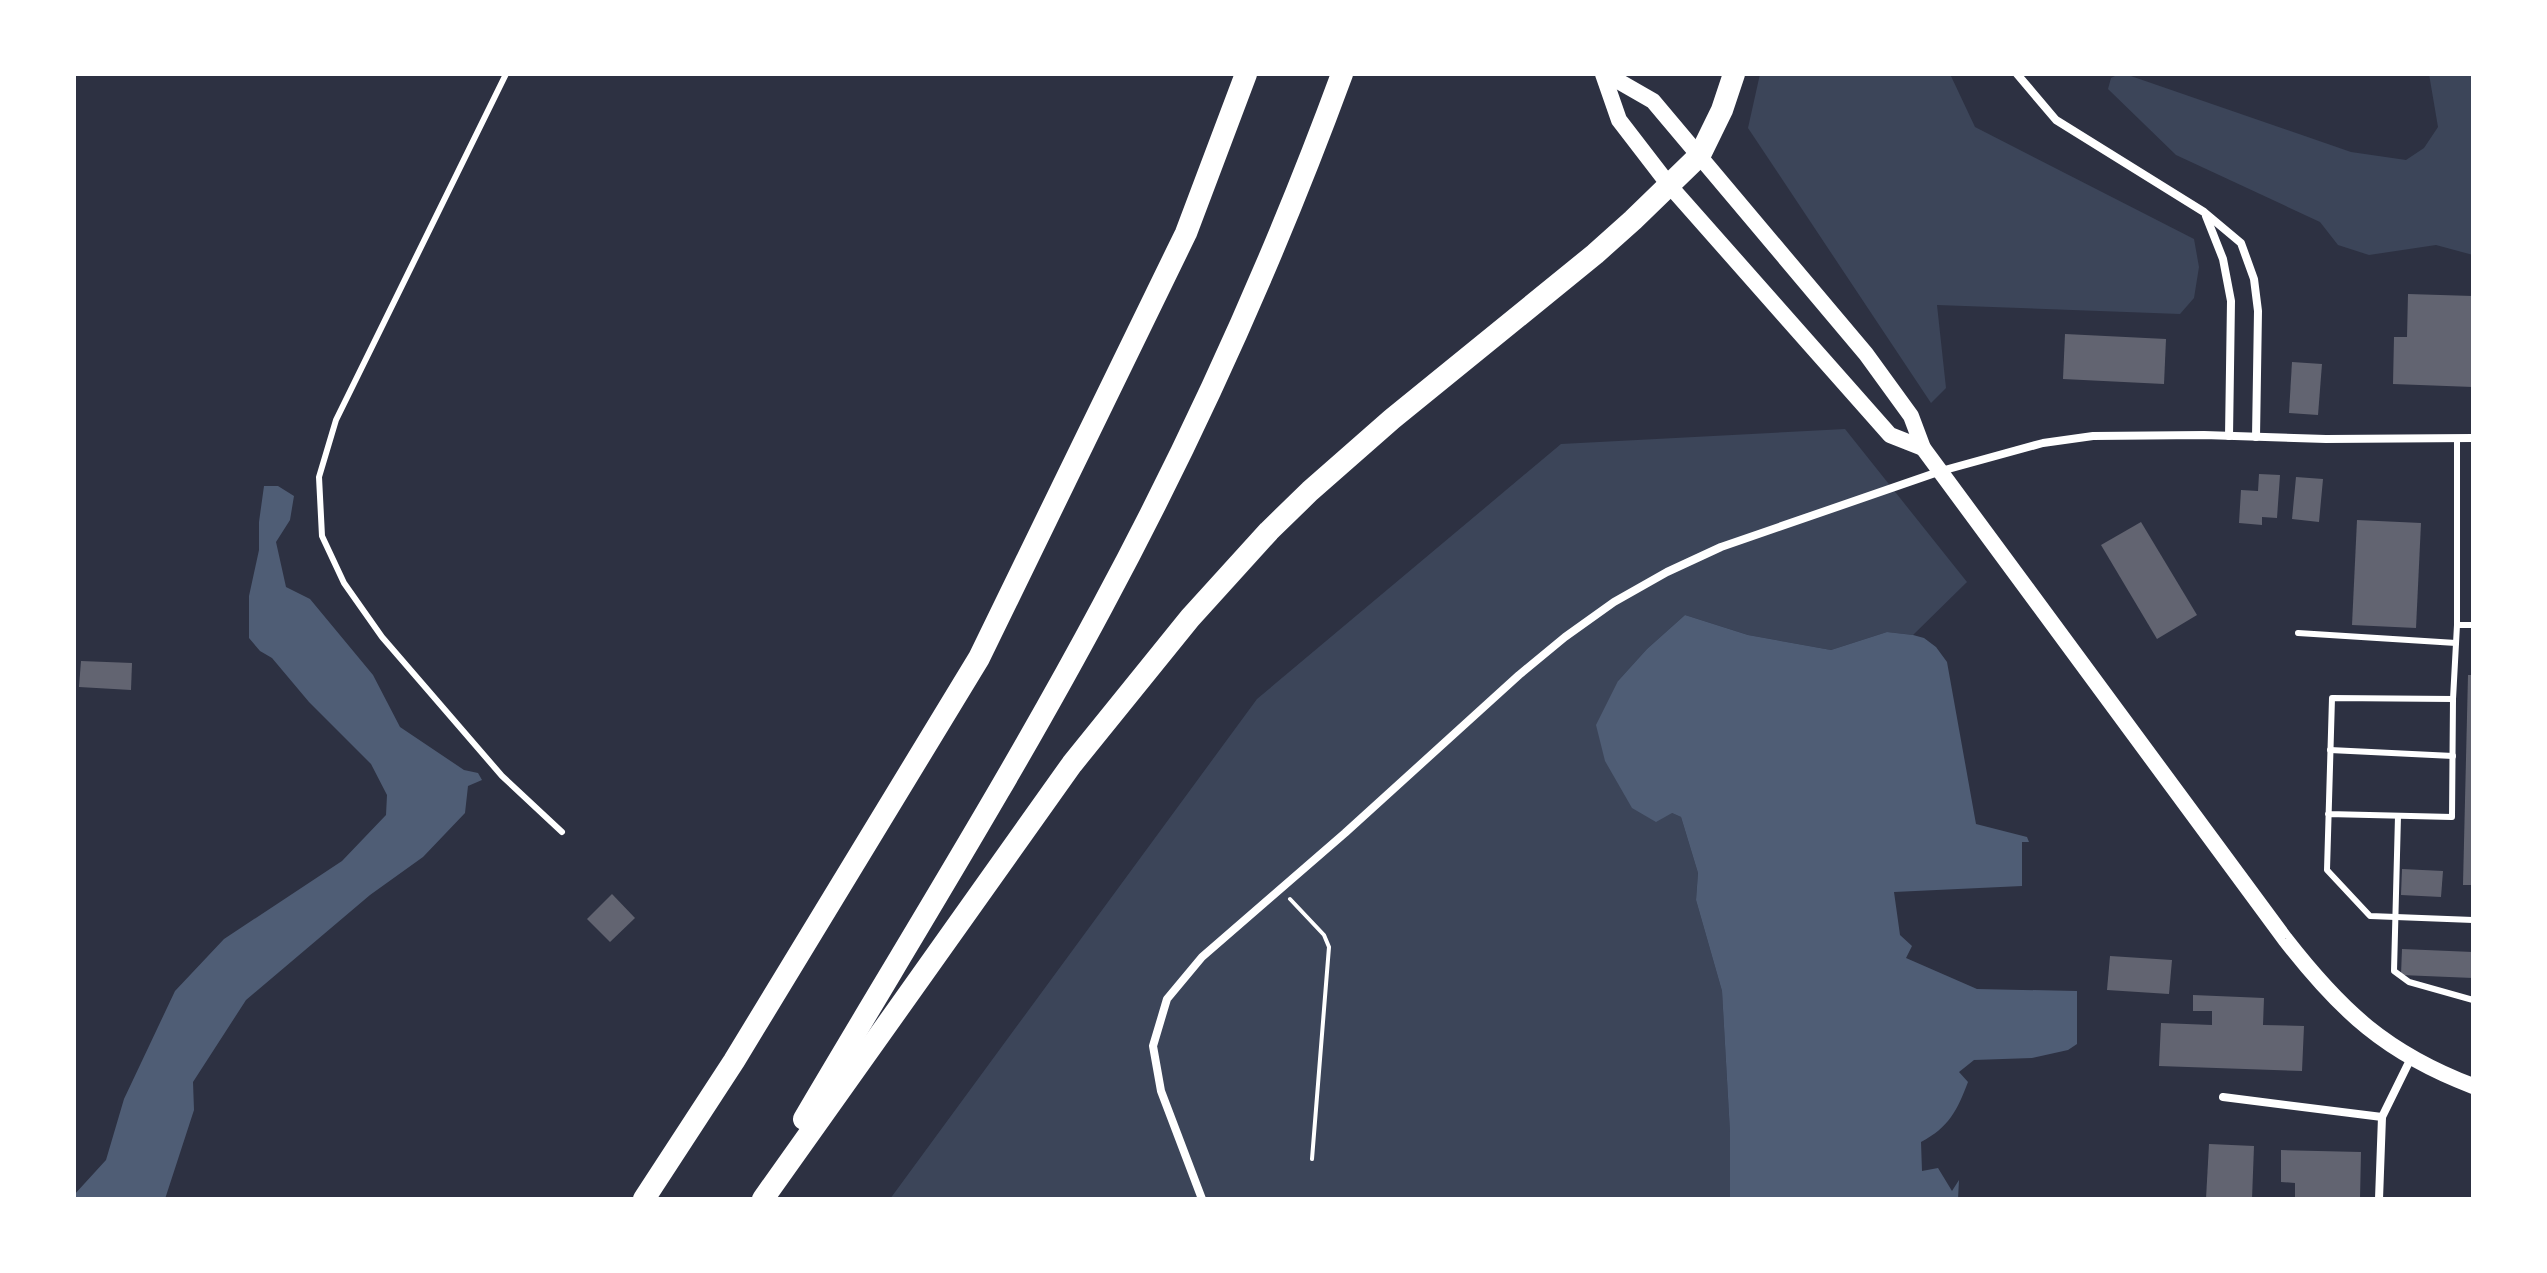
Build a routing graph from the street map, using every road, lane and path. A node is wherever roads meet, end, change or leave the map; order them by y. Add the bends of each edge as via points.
1 (506, 74) edge
2 (1246, 74) edge
3 (1342, 74) edge
4 (1604, 74) edge
5 (1734, 74) edge
6 (2017, 74) edge
7 (1700, 155) junction
8 (1669, 185) junction
9 (2204, 212) junction
10 (2229, 436) junction
11 (2256, 437) junction
12 (2457, 438) junction
13 (2473, 438) edge
14 (1923, 448) junction
15 (1941, 471) junction
16 (2457, 625) junction
17 (2473, 625) edge
18 (2298, 633) dead end
19 (2456, 643) junction
20 (2453, 699) junction
21 (2330, 750) junction
22 (2453, 756) junction
23 (2328, 814) junction
24 (2398, 816) junction
25 (562, 832) dead end
26 (1280, 889) junction
27 (2395, 917) junction
28 (2473, 920) edge
29 (2473, 1000) edge
30 (2411, 1058) junction
31 (2473, 1086) edge
32 (2223, 1097) dead end
33 (2382, 1117) junction
34 (1312, 1159) dead end
35 (644, 1199) edge
36 (757, 1199) edge
37 (763, 1199) edge
38 (1202, 1199) edge
39 (2379, 1199) edge

1 - 25 lane via 336,420 319,477 322,536 344,583 382,637 502,776
2 - 35 highway via 1186,233 979,658
3 - 36 highway via 1225,356 1102,607
4 - 7 main road via 1653,101
4 - 8 main road via 1619,120
5 - 7 highway
6 - 9 street via 2056,120
7 - 8 highway
7 - 14 main road via 1866,354 1911,416
8 - 14 main road via 1890,435
8 - 37 highway via 1595,254 1310,491 1229,573 1072,764
9 - 10 street via 2223,259 2231,301
9 - 11 street via 2241,243 2254,279
10 - 11 street
10 - 15 street via 2093,436 2043,443
11 - 12 street
12 - 13 street
12 - 16 lane
14 - 15 main road
15 - 26 street via 1721,547 1614,602 1519,675
15 - 30 main road via 2309,970 2360,1023
16 - 17 lane
16 - 19 lane
18 - 19 lane
19 - 20 lane
20 - 21 lane via 2332,698
20 - 22 lane
21 - 22 lane
21 - 23 lane
22 - 24 lane via 2452,817
23 - 24 lane
23 - 27 lane via 2327,870 2370,916
24 - 27 lane
26 - 34 path via 1329,947
26 - 38 street via 1202,957 1167,999 1153,1046 1161,1091
27 - 28 lane
27 - 29 lane via 2394,971 2409,982
30 - 31 main road
30 - 33 street
32 - 33 street
33 - 39 street

